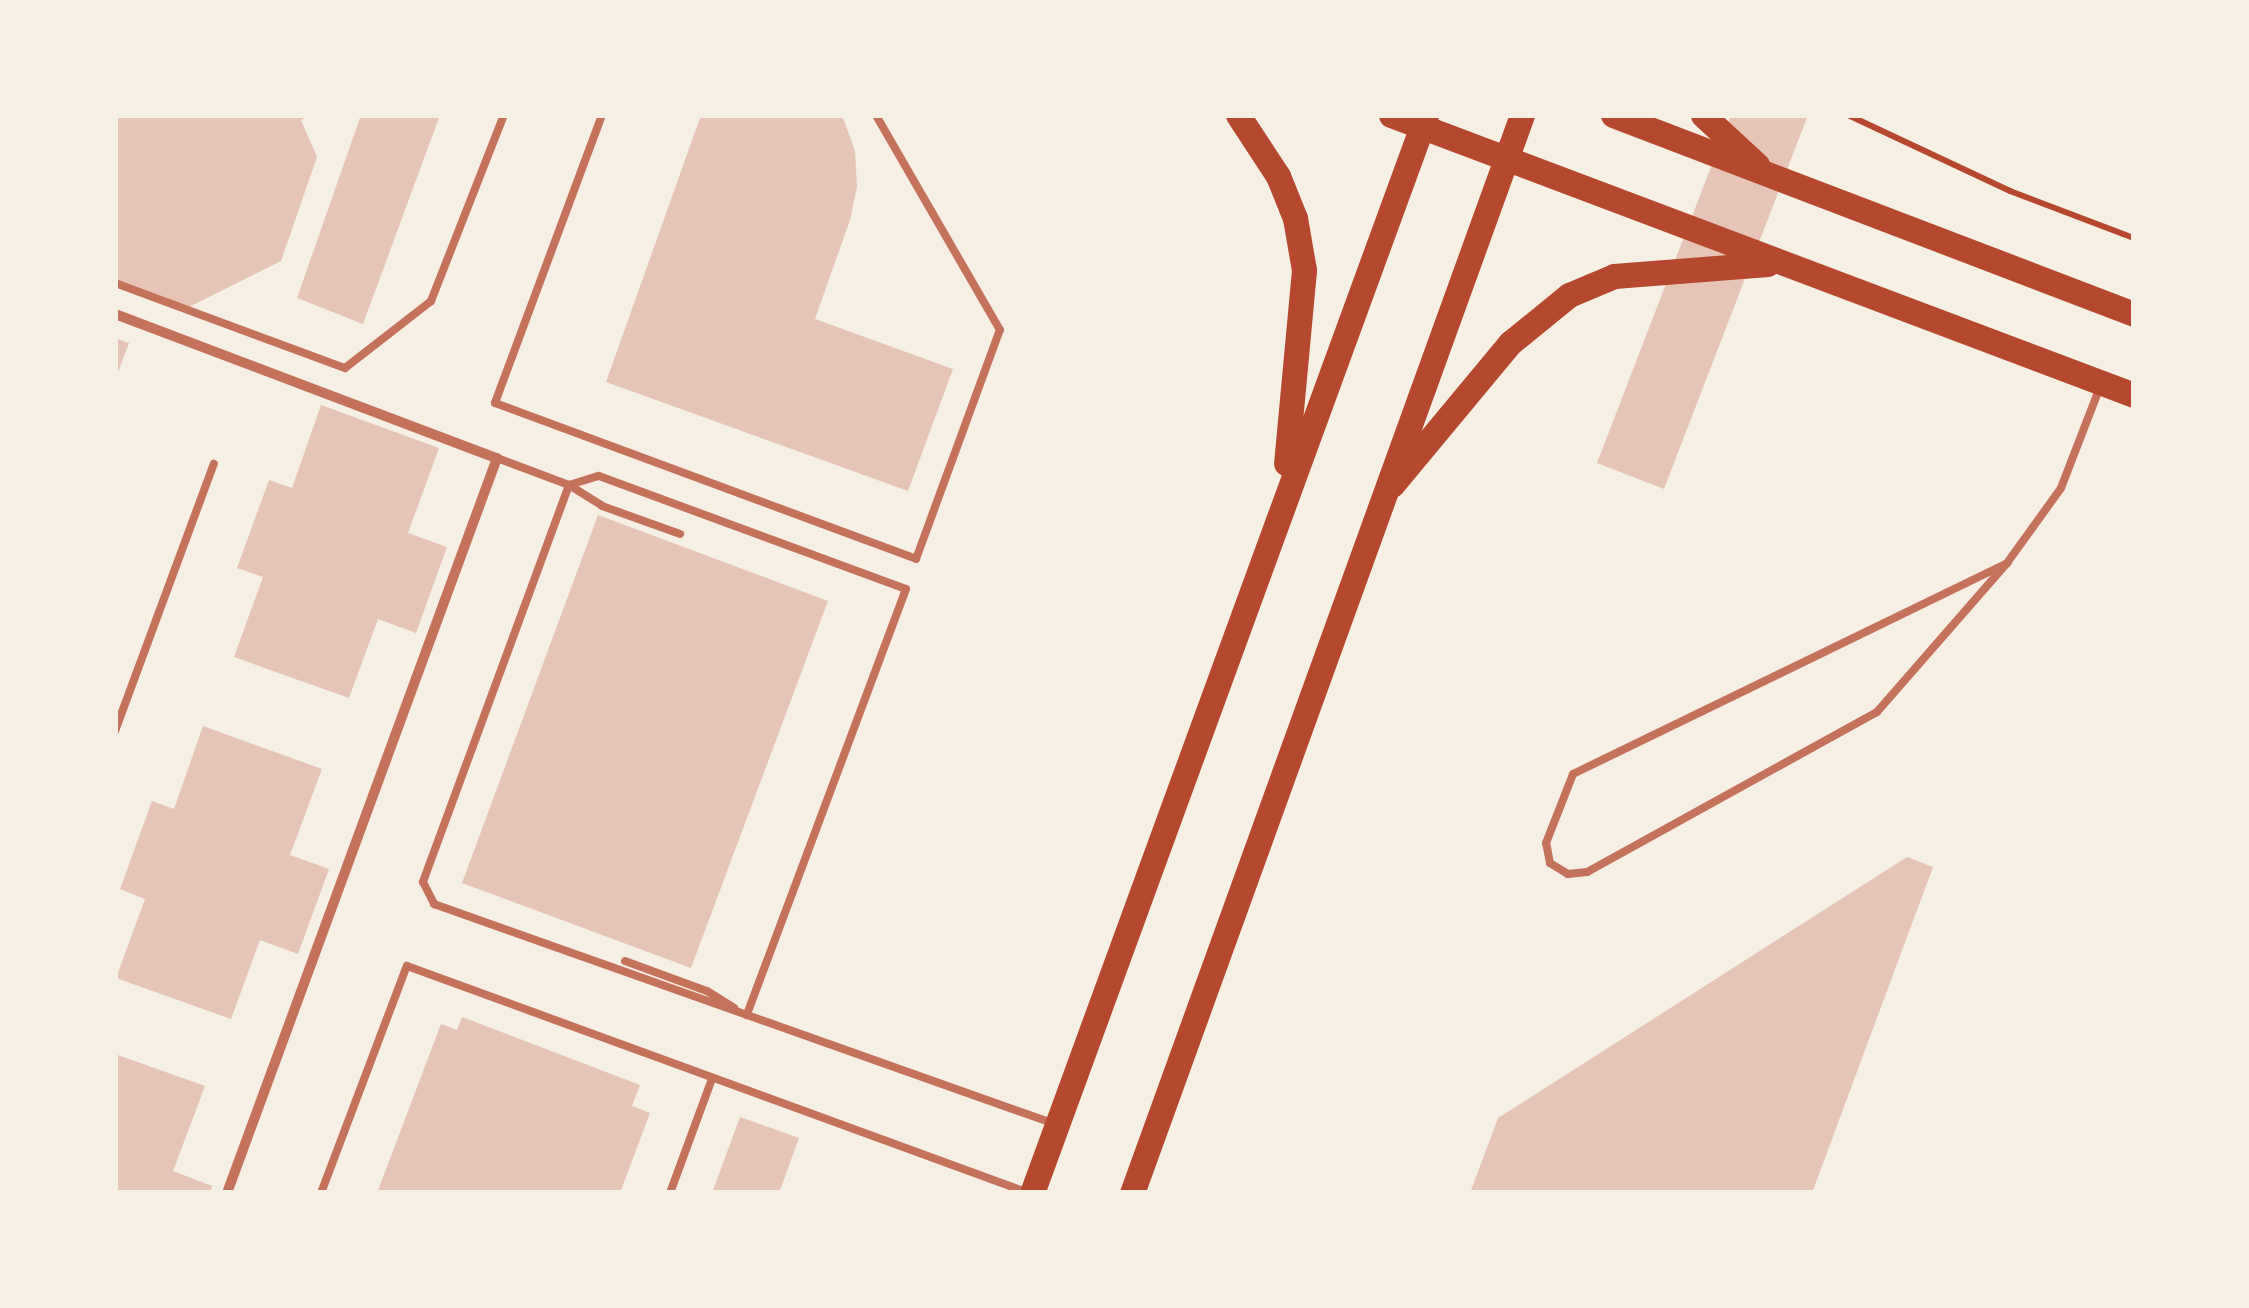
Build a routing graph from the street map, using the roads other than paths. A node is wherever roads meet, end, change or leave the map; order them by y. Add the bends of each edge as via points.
1 (504, 115) edge
2 (602, 115) edge
3 (876, 115) edge
4 (1238, 115) edge
5 (1392, 115) edge
6 (1522, 115) edge
7 (1613, 115) edge
8 (1703, 115) edge
9 (1424, 121) edge
10 (1507, 159) junction
11 (1786, 185) junction
12 (1779, 263) junction
13 (115, 283) edge
14 (115, 314) edge
15 (2134, 314) edge
16 (2101, 382) junction
17 (2134, 395) edge
18 (497, 458) junction
19 (214, 464) dead end
20 (569, 485) junction
21 (1382, 496) junction
22 (1282, 500) junction
23 (680, 534) dead end
24 (2007, 563) junction
25 (115, 731) edge
26 (625, 960) dead end
27 (747, 1015) junction
28 (712, 1079) junction
29 (1057, 1125) junction
30 (227, 1193) edge
31 (322, 1193) edge
32 (670, 1193) edge
33 (1030, 1193) edge
34 (1132, 1193) edge

1 - 13 lane via 431,301 344,368
2 - 3 lane via 495,402 916,559 1000,330
4 - 22 main road via 1278,176 1295,218 1304,270
5 - 9 main road
6 - 10 main road
7 - 11 main road
8 - 11 main road
9 - 10 main road
9 - 22 main road
10 - 12 main road
10 - 21 main road
11 - 15 main road
12 - 16 main road
12 - 21 main road via 1614,276 1569,295 1510,343
14 - 18 street
16 - 17 main road
16 - 24 lane via 2060,488
18 - 20 lane
18 - 30 street
19 - 25 lane
20 - 23 lane via 602,506
20 - 27 lane via 423,882 434,904
20 - 27 lane via 599,476 906,589
21 - 34 main road
22 - 29 main road
24 - 24 lane via 1572,774 1546,843 1550,863 1568,874 1587,872 1877,712
26 - 27 lane
27 - 29 lane
28 - 31 lane via 407,966
28 - 32 lane
28 - 33 lane
29 - 33 main road

